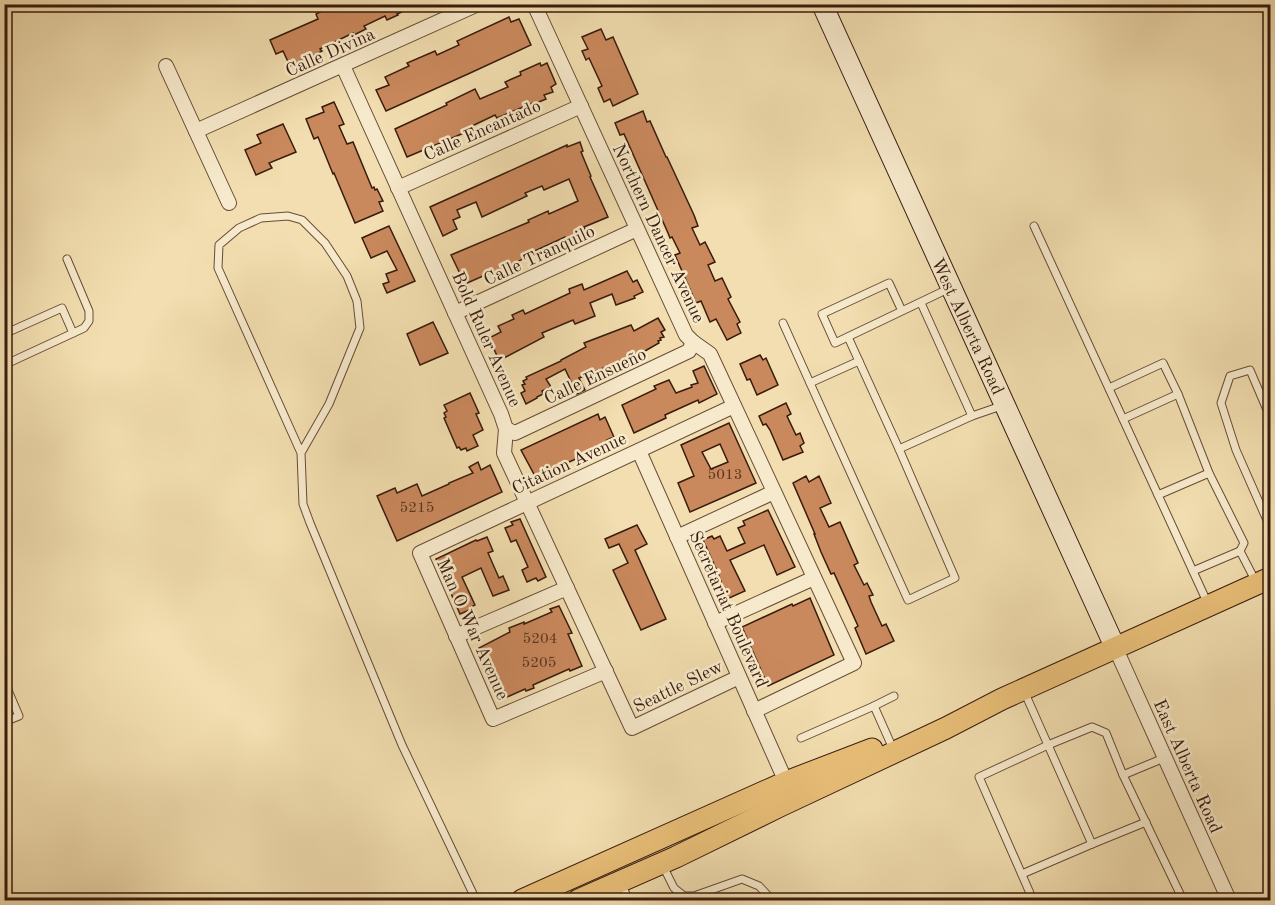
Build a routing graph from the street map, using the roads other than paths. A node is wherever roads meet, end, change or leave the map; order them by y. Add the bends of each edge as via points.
1 (478, 4) edge
2 (534, 4) edge
3 (822, 4) edge
4 (166, 66) dead end
5 (343, 66) junction
6 (581, 106) junction
7 (196, 131) junction
8 (399, 188) junction
9 (229, 203) dead end
10 (1034, 226) dead end
11 (637, 229) junction
12 (66, 259) dead end
13 (951, 288) junction
14 (921, 303) junction
15 (902, 311) junction
16 (455, 313) junction
17 (783, 323) dead end
18 (74, 333) junction
19 (4, 334) edge
20 (848, 337) junction
21 (693, 342) junction
22 (859, 361) junction
23 (4, 365) edge
24 (810, 383) junction
25 (1108, 388) junction
26 (1178, 394) junction
27 (1004, 405) junction
28 (734, 406) junction
29 (972, 416) junction
30 (1270, 417) edge
31 (1123, 419) junction
32 (506, 429) junction
33 (899, 448) junction
34 (639, 451) junction
35 (301, 453) junction
36 (1209, 472) junction
37 (774, 492) junction
38 (1158, 495) junction
39 (528, 503) junction
40 (1270, 527) edge
41 (677, 537) junction
42 (1240, 551) junction
43 (420, 553) joint
44 (1193, 571) junction
45 (814, 578) junction
46 (1264, 581) edge
47 (567, 588) junction
48 (1209, 605) junction
49 (715, 623) junction
50 (456, 636) junction
51 (1114, 647) junction
52 (606, 671) junction
53 (739, 676) junction
54 (7, 688) dead end
55 (1023, 689) junction
56 (894, 696) dead end
57 (1002, 699) junction
58 (874, 706) junction
59 (754, 711) junction
60 (4, 722) edge
61 (632, 728) joint
62 (946, 728) junction
63 (801, 738) dead end
64 (891, 742) junction
65 (1048, 745) junction
66 (1164, 758) junction
67 (1123, 775) junction
68 (786, 782) junction
69 (1146, 822) junction
70 (1092, 844) junction
71 (665, 870) junction
72 (1022, 874) junction
73 (626, 895) edge
74 (476, 900) edge
75 (522, 900) edge
76 (578, 900) edge
77 (603, 900) edge
78 (772, 900) edge
79 (1033, 900) edge
80 (1183, 900) edge
81 (1229, 900) edge

1 - 5 street, Calle Divina
2 - 6 street, Northern Dancer Avenue
3 - 13 street, West Alberta Road
4 - 7 street
5 - 7 street, Calle Divina
5 - 8 street, Bold Ruler Avenue
6 - 8 street, Calle Encantado
6 - 11 street, Northern Dancer Avenue
7 - 9 street
8 - 16 street, Bold Ruler Avenue
10 - 25 lane
11 - 16 street, Calle Tranquilo
11 - 21 street, Northern Dancer Avenue via 686,335
12 - 18 lane via 89,311 89,321
13 - 14 lane
13 - 27 street, West Alberta Road
14 - 15 lane
14 - 29 lane
15 - 20 lane
15 - 20 lane via 889,283 822,314 835,343
16 - 32 street, Bold Ruler Avenue
17 - 24 lane
18 - 19 lane via 62,308
18 - 23 lane
20 - 22 lane
21 - 28 street, Northern Dancer Avenue via 710,354
21 - 32 street, Calle Ensueño via 689,351 515,433
22 - 24 lane
22 - 33 lane
24 - 33 lane via 908,600 955,578
25 - 26 lane via 1163,363
25 - 31 lane
26 - 31 lane
26 - 36 lane
27 - 29 lane
27 - 51 street, West Alberta Road
28 - 34 street, Citation Avenue
28 - 37 street, Northern Dancer Avenue
29 - 33 lane
30 - 40 lane via 1250,370 1230,376 1221,403 1236,450
31 - 38 lane
32 - 39 street, Bold Ruler Avenue via 504,453
34 - 39 street, Citation Avenue
34 - 41 street, Secretariat Boulevard
35 - 35 lane via 218,268 219,245 239,228 261,218 288,216 302,220 325,243 347,276 357,301 360,328 329,404
35 - 74 lane via 303,504 310,522 402,745
36 - 38 lane
36 - 42 lane via 1244,543
37 - 41 street
37 - 45 street, Northern Dancer Avenue
38 - 44 lane
39 - 43 street, Citation Avenue
39 - 47 street, Bold Ruler Avenue
41 - 49 street, Secretariat Boulevard
42 - 44 lane
42 - 46 lane
43 - 50 street, Man O War Avenue
44 - 48 lane
45 - 49 street
45 - 59 street, Northern Dancer Avenue via 854,663
46 - 48 main road
47 - 50 street
47 - 52 street, Bold Ruler Avenue
48 - 51 main road
49 - 53 street, Secretariat Boulevard
50 - 52 street, Man O War Avenue via 493,719
51 - 55 main road
51 - 66 street, East Alberta Road
52 - 61 street, Bold Ruler Avenue
53 - 59 street, Secretariat Boulevard
53 - 61 street, Seattle Slew
54 - 60 lane via 19,716
55 - 57 main road
55 - 65 lane
56 - 58 lane
57 - 62 main road
57 - 64 main road
58 - 63 lane
58 - 64 lane
59 - 68 street, Secretariat Boulevard
62 - 71 main road via 864,777
62 - 76 main road
64 - 68 main road
65 - 67 lane via 1092,727 1106,733
65 - 70 lane
65 - 72 lane via 980,777
66 - 67 lane
66 - 81 street, East Alberta Road
67 - 69 lane
68 - 75 main road
69 - 70 lane
69 - 80 lane
70 - 72 lane
71 - 73 main road
71 - 78 lane via 674,888 684,896 742,879 759,886
72 - 79 lane
73 - 77 main road

